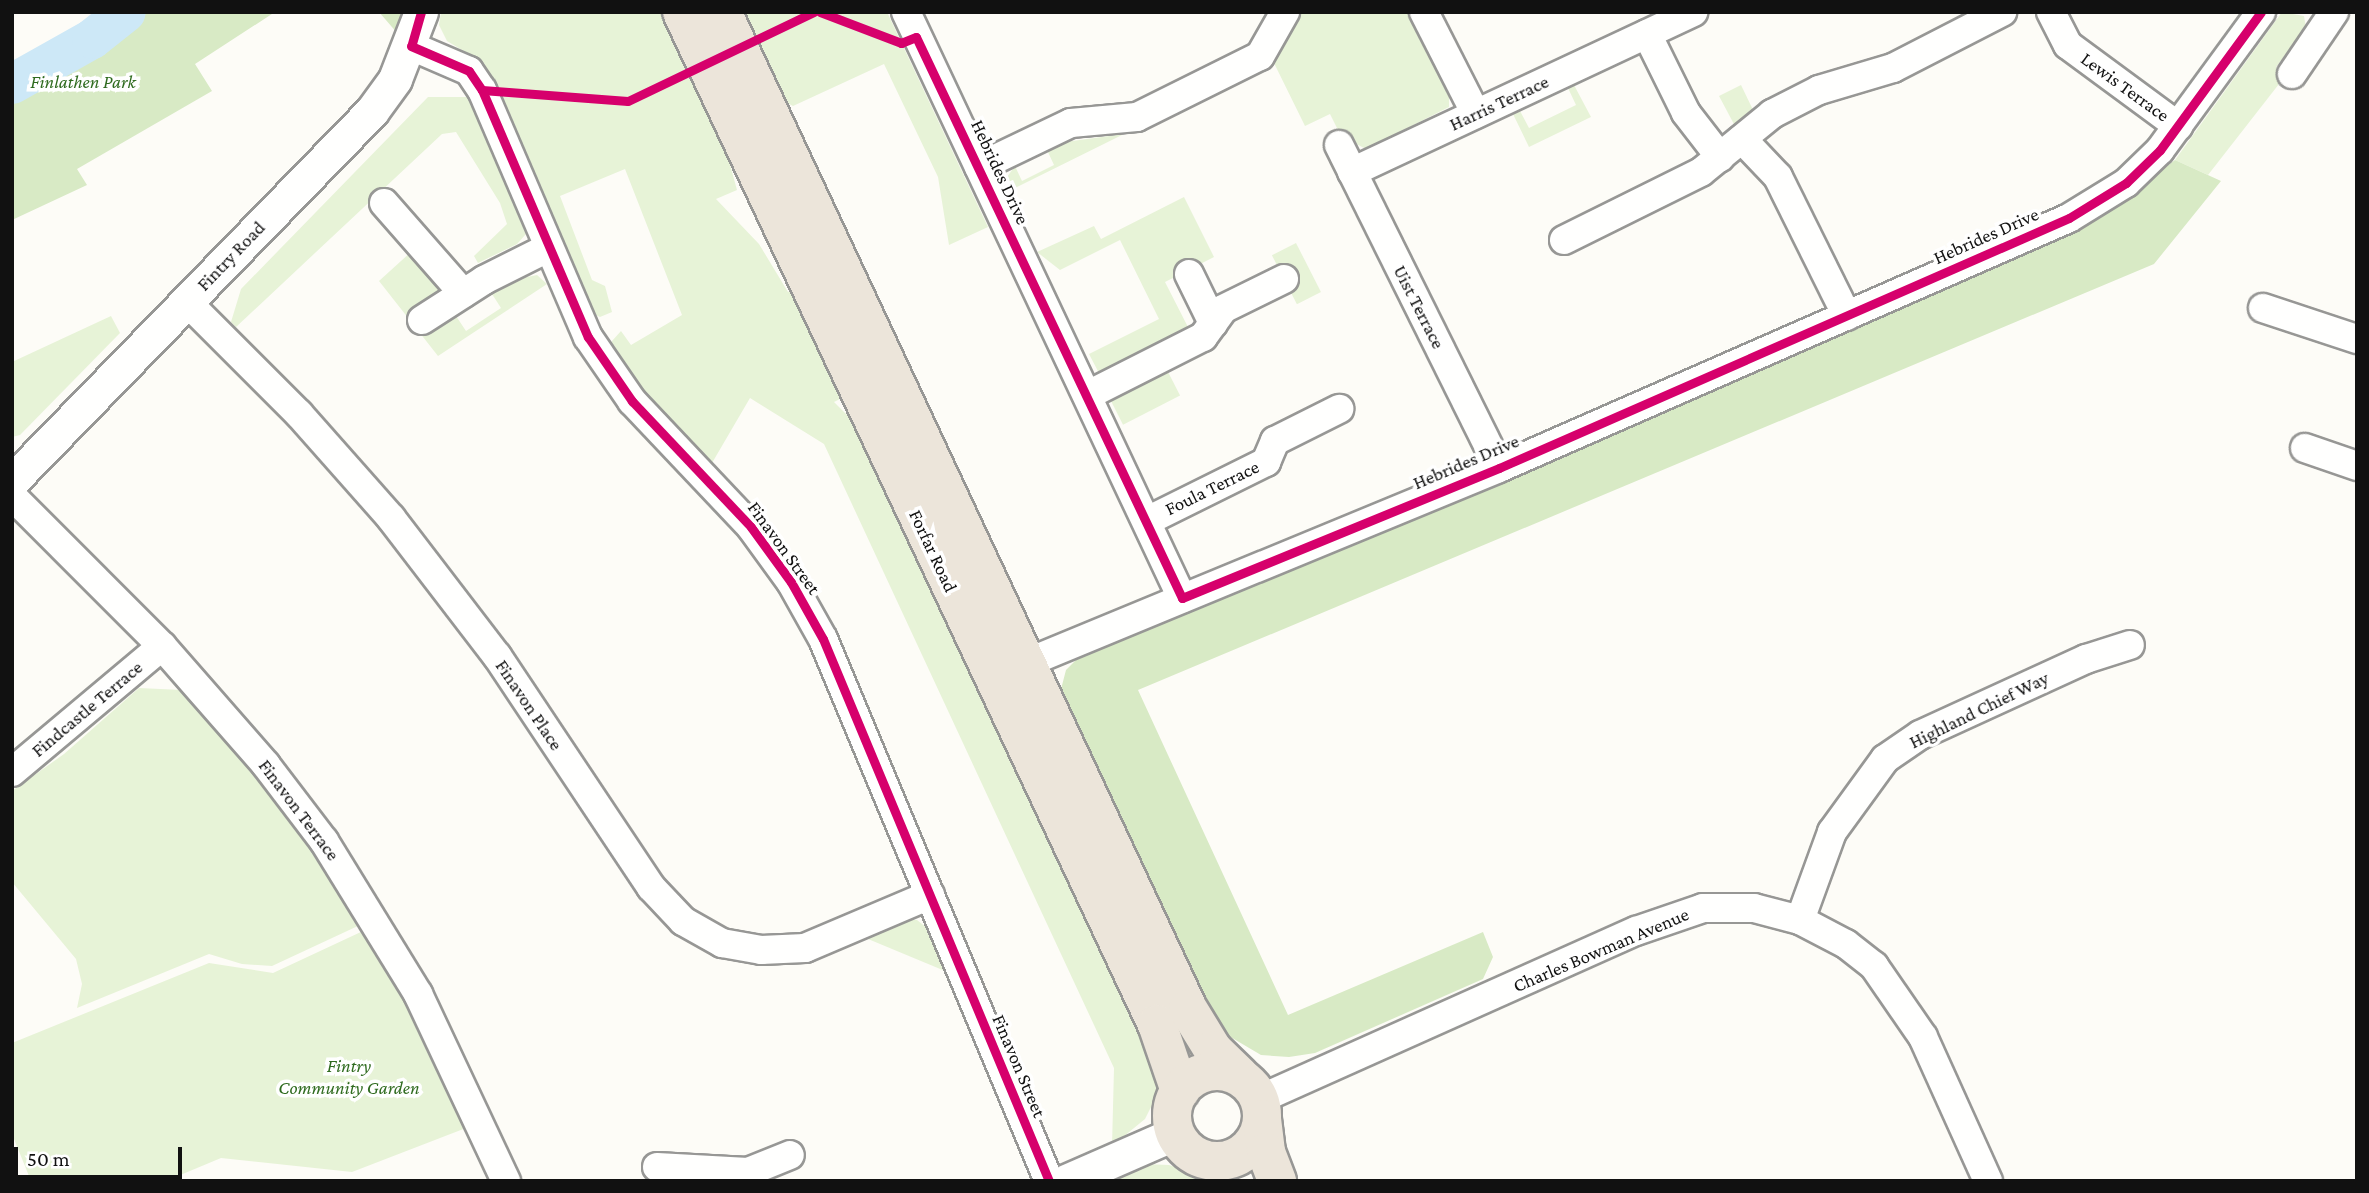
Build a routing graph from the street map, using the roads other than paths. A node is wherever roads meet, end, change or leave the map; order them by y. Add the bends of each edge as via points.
1 (421, 12) edge
2 (682, 12) edge
3 (722, 12) edge
4 (906, 12) edge
5 (1285, 12) edge
6 (1424, 12) edge
7 (2002, 12) edge
8 (2051, 12) edge
9 (2261, 12) edge
10 (1689, 13) edge
11 (2330, 13) edge
12 (1649, 26) edge
13 (411, 46) junction
14 (2292, 74) dead end
15 (1476, 114) junction
16 (2178, 126) junction
17 (1742, 139) junction
18 (1339, 145) dead end
19 (1720, 157) junction
20 (979, 167) junction
21 (1352, 172) junction
22 (384, 203) dead end
23 (1564, 240) dead end
24 (548, 248) junction
25 (1189, 274) dead end
26 (1284, 279) dead end
27 (463, 293) junction
28 (187, 302) junction
29 (2263, 308) dead end
30 (1847, 316) junction
31 (422, 320) dead end
32 (1213, 323) junction
33 (2357, 339) edge
34 (1087, 395) junction
35 (1339, 409) dead end
36 (2305, 448) dead end
37 (2357, 466) edge
38 (1499, 468) junction
39 (12, 481) edge
40 (12, 496) edge
41 (1149, 520) junction
42 (1182, 598) junction
43 (2130, 645) dead end
44 (162, 646) junction
45 (1024, 664) junction
46 (12, 772) edge
47 (930, 895) junction
48 (1800, 920) junction
49 (1180, 1091) junction
50 (1254, 1098) junction
51 (1186, 1144) junction
52 (779, 1166) edge
53 (657, 1167) dead end
54 (506, 1181) edge
55 (1049, 1181) edge
56 (1066, 1181) edge
57 (1226, 1181) edge
58 (1278, 1181) edge
59 (1988, 1181) edge

1 - 13 street, Fintry Road
2 - 49 highway, Forfar Road via 1157,1024
3 - 45 highway, Forfar Road via 934,457
4 - 20 street, Hebrides Drive
5 - 20 street via 1260,56 1137,117 1071,123
6 - 15 street
7 - 17 street via 1893,68 1819,90 1772,114
8 - 16 street, Lewis Terrace via 2068,45
9 - 16 street, Hebrides Drive
10 - 12 street, Harris Terrace
11 - 14 street
12 - 15 street, Harris Terrace
12 - 19 street via 1686,113
13 - 24 street, Finavon Street via 469,71 476,81
13 - 28 street, Fintry Road via 396,79 372,111
15 - 21 street, Harris Terrace
16 - 30 street, Hebrides Drive via 2126,183 2069,218
17 - 19 street
17 - 30 street via 1778,177
18 - 21 street, Uist Terrace
19 - 23 street via 1701,172
20 - 34 street, Hebrides Drive
21 - 38 street, Uist Terrace
22 - 27 street
24 - 27 street
24 - 47 street, Finavon Street via 588,337 632,401 751,527 791,582 823,639
25 - 32 street
26 - 32 street via 1223,309
27 - 31 street
28 - 39 street, Fintry Road
28 - 47 street, Finavon Place via 299,414 391,519 497,656 651,887 683,921 722,943 761,950 805,948
29 - 33 street
30 - 38 street, Hebrides Drive
32 - 34 street via 1203,337
34 - 41 street, Hebrides Drive
35 - 41 street, Foula Terrace via 1275,442 1266,462
36 - 37 street
38 - 42 street, Hebrides Drive
40 - 44 street, Finavon Terrace
41 - 42 street, Hebrides Drive
42 - 45 street, Hebrides Drive
43 - 48 street, Highland Chief Way via 2086,659 1920,735 1885,759 1832,832
44 - 46 street, Findcastle Terrace
44 - 54 street, Finavon Terrace via 267,765 376,920 452,1060
45 - 50 highway, Forfar Road via 1188,1009 1213,1050
47 - 55 street, Finavon Street
48 - 50 street, Charles Bowman Avenue via 1754,908 1703,908 1636,931
48 - 59 street, Charles Bowman Avenue via 1846,944 1874,966 1898,994 1947,1084
49 - 50 highway via 1211,1071
49 - 51 highway via 1173,1108
50 - 51 highway via 1253,1143 1233,1158 1221,1161
50 - 58 highway
51 - 56 street
51 - 57 highway
52 - 53 street via 748,1172

